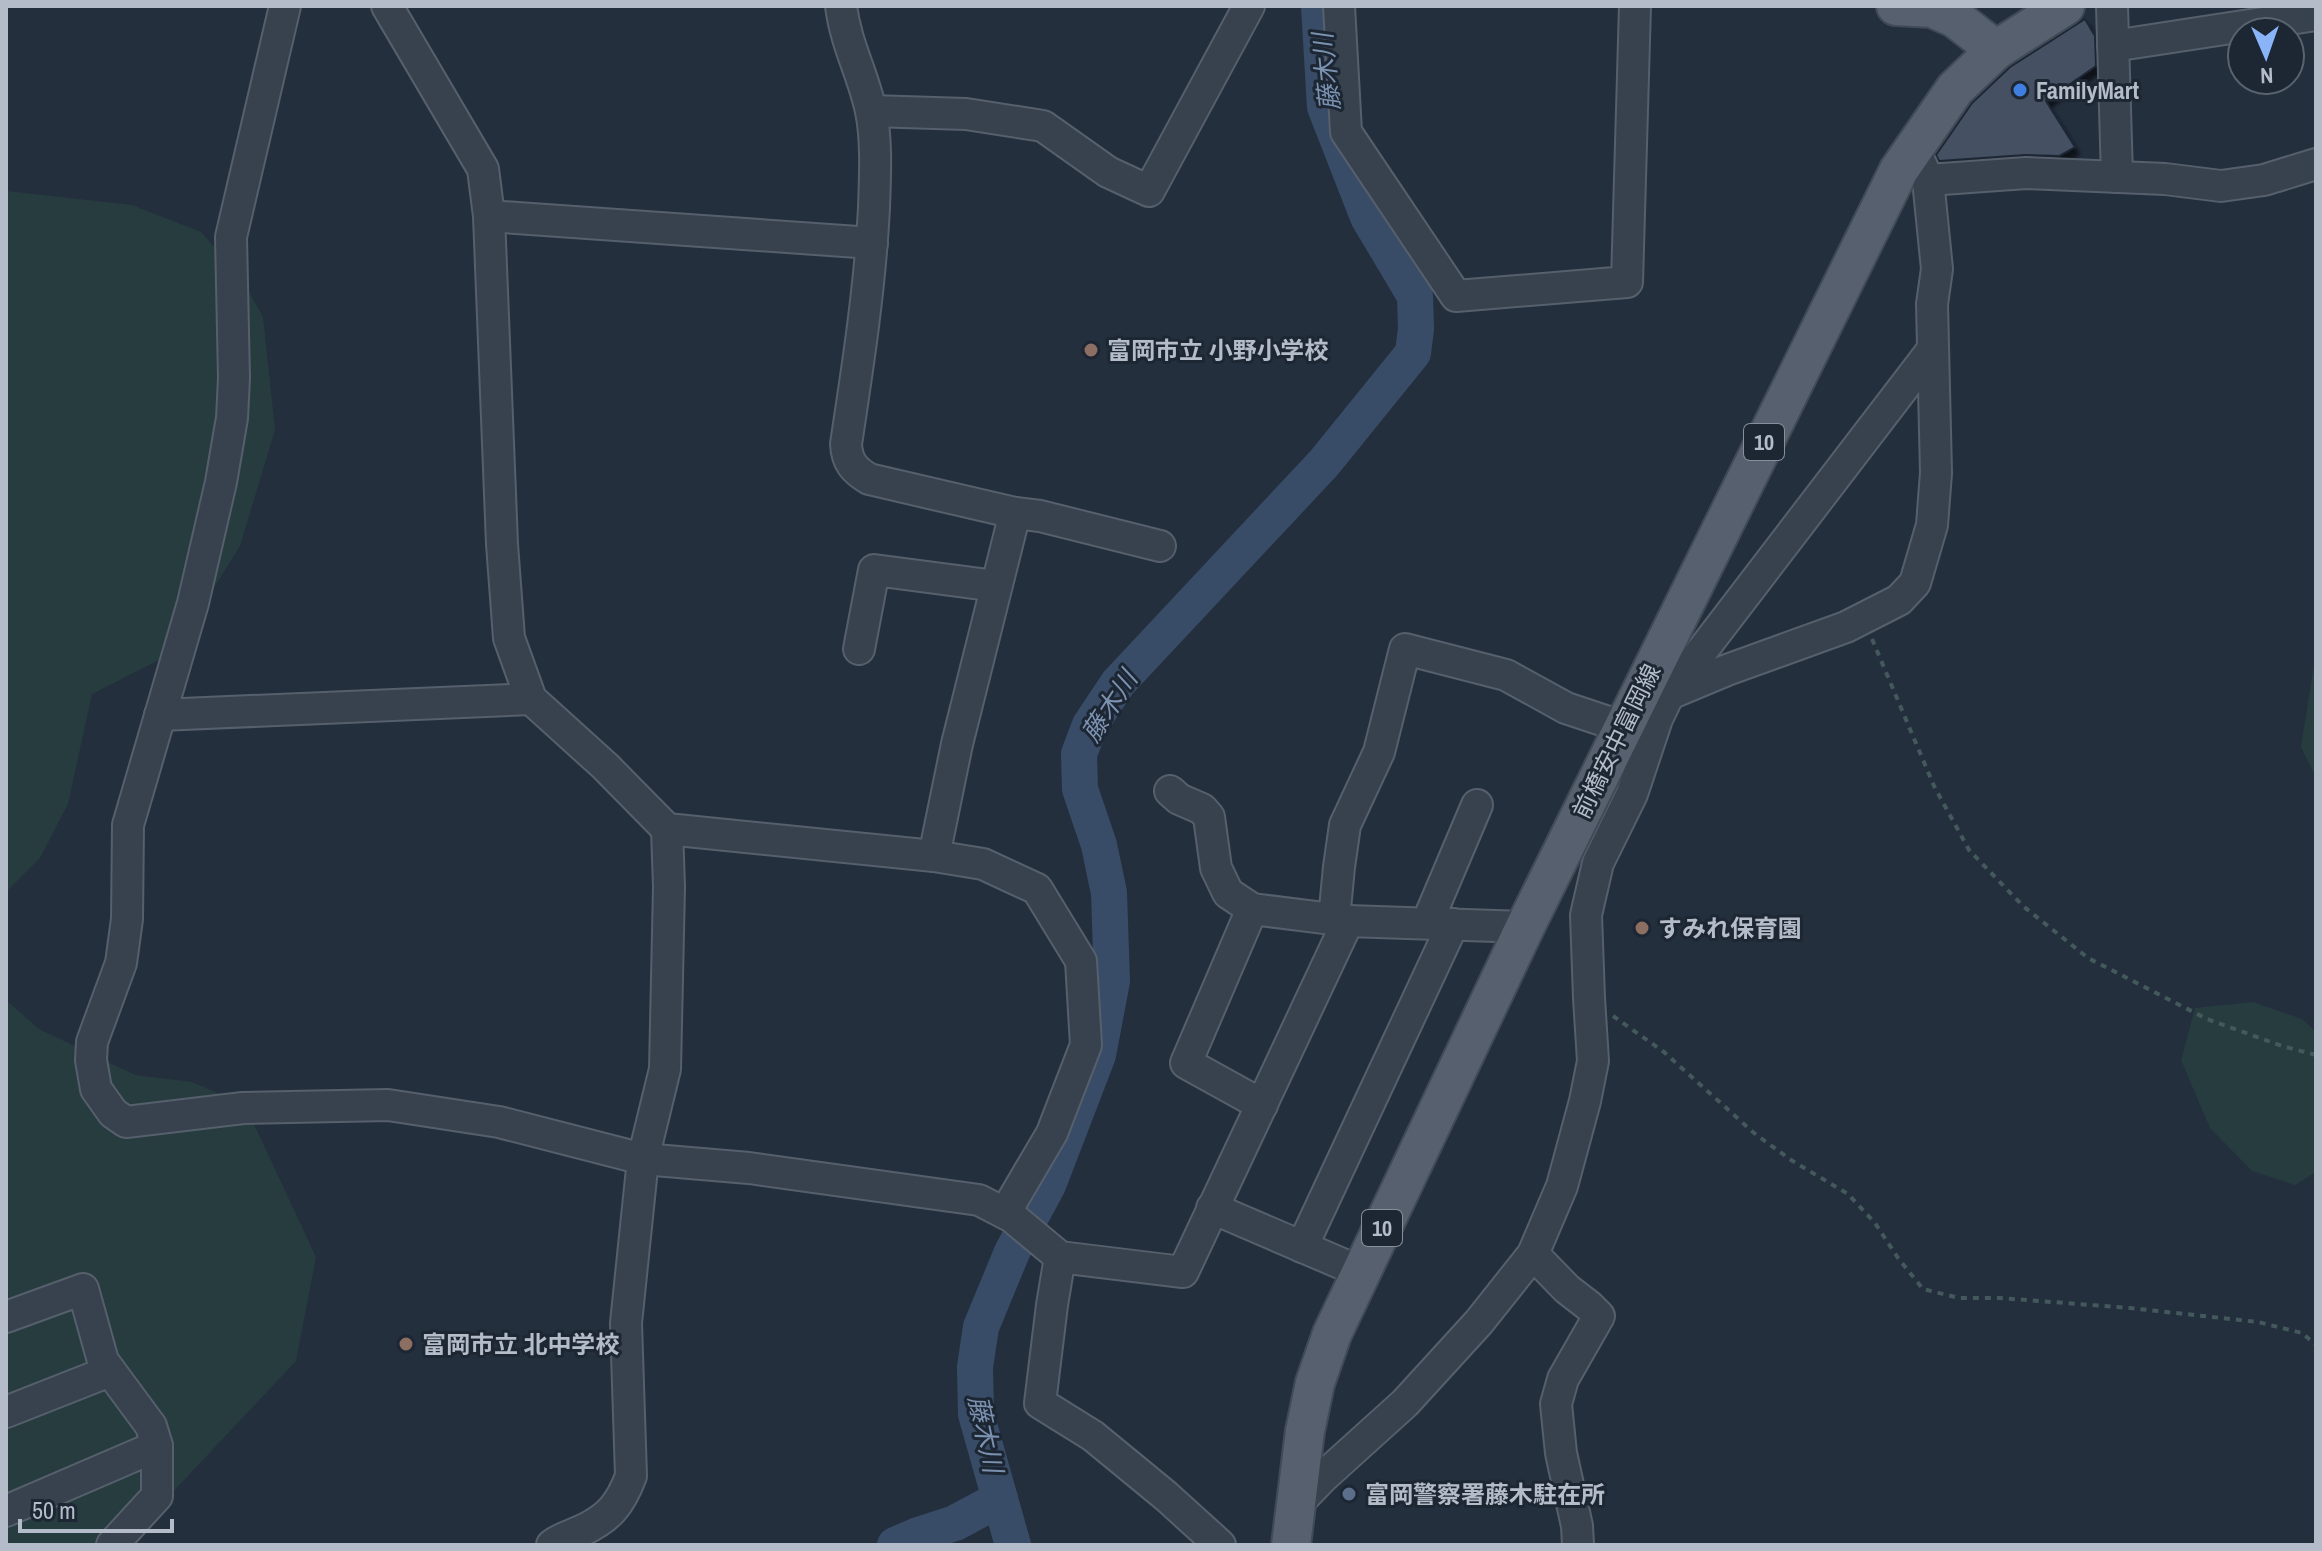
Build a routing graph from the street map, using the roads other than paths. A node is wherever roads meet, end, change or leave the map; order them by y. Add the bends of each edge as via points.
1 (285, 6) edge
2 (387, 6) edge
3 (841, 6) edge
4 (1249, 6) edge
5 (1339, 6) edge
6 (1635, 6) edge
7 (1896, 6) edge
8 (2065, 6) edge
9 (2112, 6) edge
10 (2316, 15) edge
11 (2113, 46) junction
12 (1996, 50) junction
13 (871, 111) junction
14 (1921, 164) junction
15 (2316, 164) edge
16 (2117, 177) junction
17 (489, 216) junction
18 (872, 243) junction
19 (1933, 349) junction
20 (1015, 513) junction
21 (1160, 546) dead end
22 (996, 586) junction
23 (859, 649) dead end
24 (1657, 688) junction
25 (531, 699) junction
26 (160, 715) junction
27 (1623, 727) junction
28 (1170, 791) dead end
29 (1477, 805) dead end
30 (667, 829) junction
31 (934, 856) junction
32 (1252, 909) junction
33 (1341, 920) junction
34 (1440, 924) junction
35 (1525, 927) junction
36 (1262, 1105) junction
37 (643, 1159) junction
38 (1212, 1208) junction
39 (1008, 1215) junction
40 (1302, 1247) junction
41 (1533, 1254) junction
42 (1060, 1257) junction
43 (1361, 1272) junction
44 (6, 1317) edge
45 (110, 1371) junction
46 (6, 1412) edge
47 (157, 1446) junction
48 (1297, 1504) junction
49 (6, 1511) edge
50 (112, 1545) edge
51 (552, 1545) edge
52 (1220, 1545) edge
53 (1291, 1545) edge
54 (1578, 1545) edge

1 - 26 street via 231,237 234,378 221,482
2 - 17 street via 483,169
3 - 13 street via 844,32
4 - 13 street via 1149,191 1108,172 1043,126 966,114
5 - 6 street via 1346,132 1456,296 1627,282
7 - 12 main road via 1932,8 1955,18
8 - 12 main road, 前橋安中富岡線 / 10
9 - 11 street
10 - 11 street
11 - 16 street
12 - 14 main road, 前橋安中富岡線 / 10 via 1955,89
13 - 18 street via 876,165
14 - 16 street
14 - 19 street via 1937,269
14 - 24 main road, 前橋安中富岡線 / 10 via 1899,170
15 - 16 street via 2221,186
17 - 18 street
17 - 25 street via 509,638
18 - 20 street via 846,444 849,461 869,479
19 - 24 street
19 - 24 street via 1936,473 1932,525 1915,583 1899,600 1846,627 1727,670
20 - 21 street
20 - 22 street
22 - 23 street via 874,570
22 - 31 street
24 - 27 main road, 前橋安中富岡線 / 10
24 - 41 street via 1657,719 1632,794 1598,863 1586,915 1593,1061 1562,1186
25 - 26 street
25 - 30 street
26 - 37 street via 128,825 121,963 92,1042 96,1089 113,1113 136,1122 243,1108 388,1105 499,1122
27 - 33 street via 1566,708 1506,675 1405,649 1379,752 1345,825 1339,867
27 - 35 main road, 前橋安中富岡線 / 10
28 - 32 street via 1209,817 1216,868 1228,893
29 - 34 street
30 - 31 street
30 - 37 street via 665,1069
31 - 39 street via 983,864 1037,889 1081,961 1086,1045 1052,1133
32 - 33 street
32 - 36 street via 1186,1063
33 - 34 street
33 - 36 street
34 - 35 street
34 - 40 street
35 - 43 main road, 前橋安中富岡線 / 10
36 - 38 street
37 - 39 street via 979,1200
37 - 51 street via 626,1323 631,1476 612,1512
38 - 40 street
38 - 42 street via 1183,1272
39 - 42 street
40 - 43 street
41 - 48 street via 1405,1403
41 - 54 street via 1599,1316 1563,1379 1556,1404
42 - 52 street via 1040,1403 1093,1436
43 - 48 main road, 前橋安中富岡線 / 10 via 1315,1383
44 - 45 street via 83,1289
45 - 46 street
45 - 47 street via 151,1426
47 - 49 street
47 - 50 street via 157,1496
48 - 53 main road, 前橋安中富岡線 / 10

